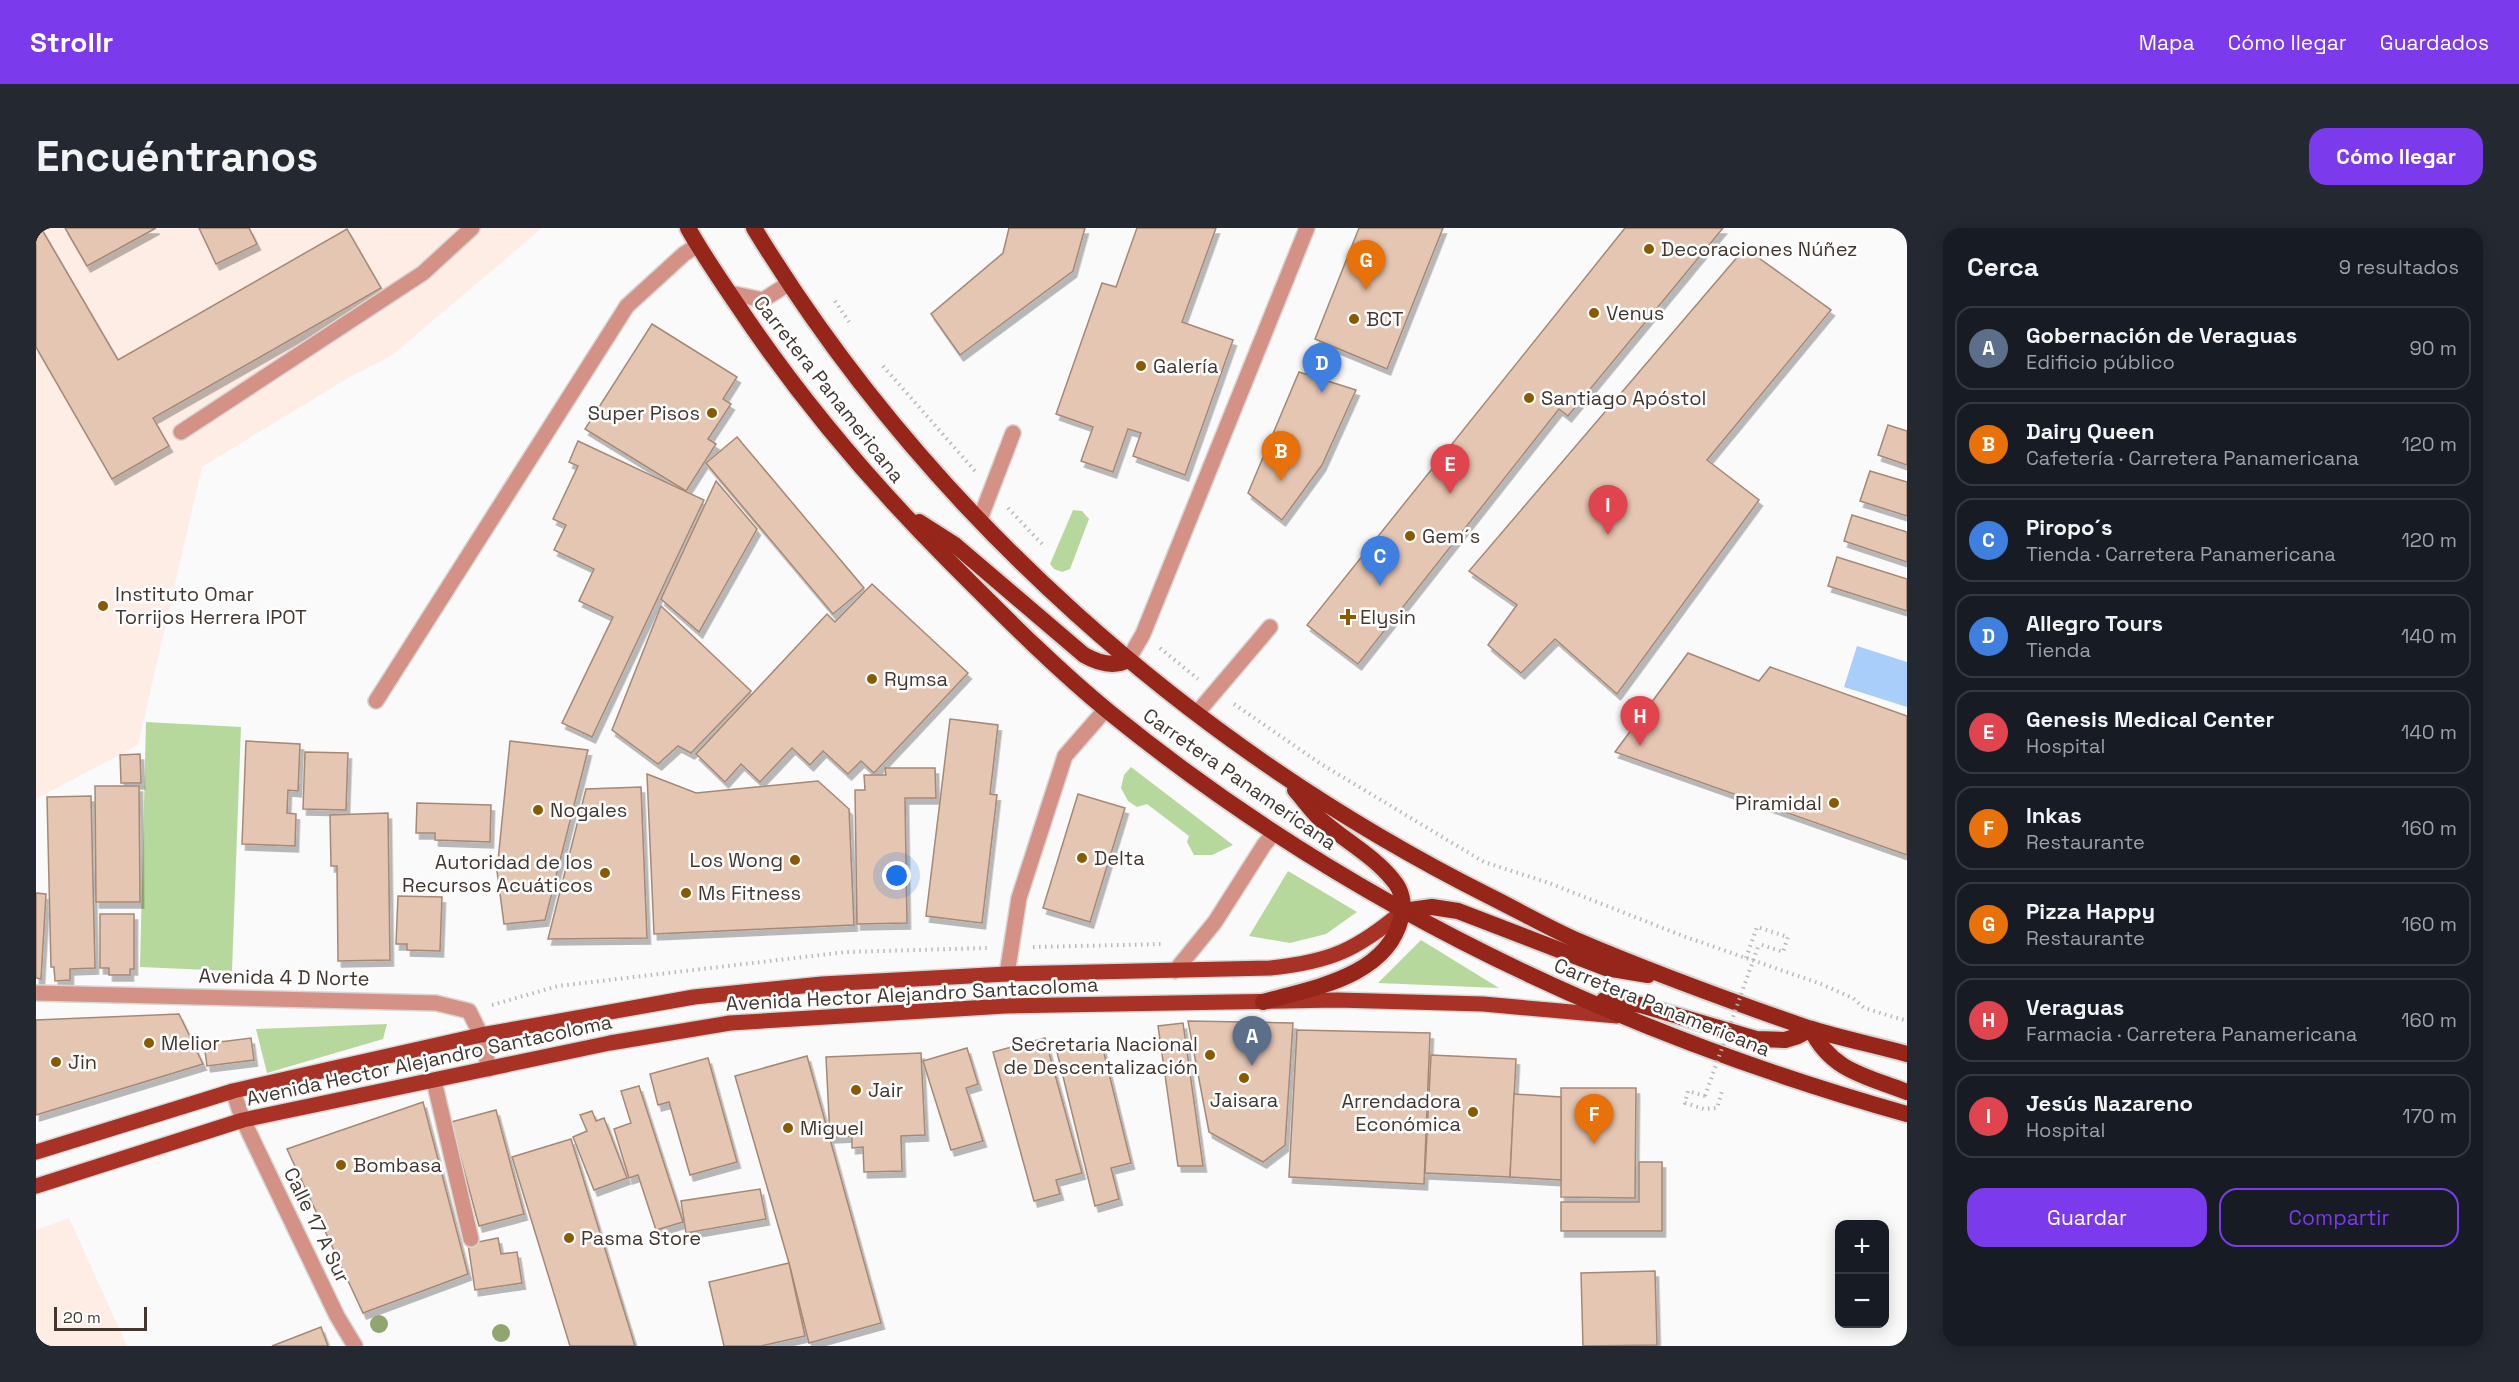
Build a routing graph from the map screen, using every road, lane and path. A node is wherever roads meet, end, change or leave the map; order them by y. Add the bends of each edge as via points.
1 (472, 228) edge
2 (688, 228) edge
3 (754, 228) edge
4 (1307, 228) edge
5 (698, 246) junction
6 (788, 284) junction
7 (730, 293) junction
8 (831, 296) dead end
9 (853, 328) dead end
10 (878, 360) dead end
11 (182, 432) dead end
12 (1013, 433) dead end
13 (991, 489) junction
14 (893, 506) junction
15 (980, 519) junction
16 (1050, 552) dead end
17 (1270, 627) dead end
18 (1143, 634) junction
19 (1128, 660) junction
20 (1216, 691) junction
21 (376, 701) dead end
22 (1106, 709) junction
23 (1197, 713) junction
24 (1281, 773) junction
25 (1274, 833) junction
26 (1403, 911) junction
27 (1196, 946) junction
28 (1011, 947) junction
29 (1746, 958) junction
30 (1175, 971) junction
31 (1007, 974) junction
32 (1681, 980) junction
33 (36, 993) edge
34 (1573, 996) junction
35 (1263, 1002) junction
36 (469, 1011) junction
37 (1630, 1018) junction
38 (1907, 1021) edge
39 (1811, 1029) junction
40 (481, 1035) junction
41 (1907, 1054) edge
42 (489, 1069) junction
43 (434, 1081) junction
44 (233, 1091) junction
45 (1722, 1091) dead end
46 (1907, 1092) edge
47 (1907, 1114) edge
48 (243, 1120) junction
49 (36, 1152) edge
50 (36, 1186) edge
51 (471, 1239) dead end
52 (355, 1346) edge

1 - 11 street via 423,273
2 - 5 highway, Carretera Panamericana
3 - 6 highway, Carretera Panamericana
4 - 18 street
5 - 7 highway, Carretera Panamericana
5 - 21 street via 627,306
6 - 7 street via 763,300
6 - 15 highway, Carretera Panamericana via 856,380
7 - 14 highway, Carretera Panamericana via 760,340
8 - 9 path
10 - 13 path
12 - 13 street
13 - 15 street
13 - 16 path
14 - 19 highway via 955,545 1084,654 1105,664
14 - 22 highway, Carretera Panamericana via 1007,620
15 - 19 highway, Carretera Panamericana
17 - 20 street
18 - 19 street
18 - 20 path
19 - 23 highway, Carretera Panamericana
20 - 23 street
20 - 29 path via 1321,764 1484,862
22 - 25 highway, Carretera Panamericana via 1182,769
22 - 28 street via 1065,756 1019,898
23 - 24 highway, Carretera Panamericana
24 - 26 highway via 1318,817 1389,875 1400,891
24 - 32 highway, Carretera Panamericana via 1370,831 1464,884 1575,939
25 - 26 highway, Carretera Panamericana
25 - 27 street
26 - 30 main road, Avenida Hector Alejandro Santacoloma via 1350,949 1305,965
26 - 32 highway via 1432,907 1458,911 1606,968
26 - 34 highway, Carretera Panamericana
26 - 35 highway via 1390,943 1365,966 1339,980
27 - 28 path
27 - 30 street
28 - 31 street
28 - 36 path via 812,956 558,986
29 - 38 path via 1831,988 1864,1008
29 - 45 path, bridge via 1757,927 1788,937 1783,952 1759,944 1705,1096 1688,1091 1685,1103 1717,1108
30 - 31 main road, Avenida Hector Alejandro Santacoloma
31 - 40 main road, Avenida Hector Alejandro Santacoloma via 822,984 694,997
32 - 39 highway, Carretera Panamericana
33 - 36 street, Avenida 4 D Norte via 378,1000 436,1003
34 - 37 highway, Carretera Panamericana
34 - 39 highway via 1641,1005 1756,1039 1785,1040
35 - 37 main road, Avenida Hector Alejandro Santacoloma via 1473,1003
35 - 42 main road, Avenida Hector Alejandro Santacoloma via 1005,1006 730,1023
36 - 40 street
37 - 47 highway, Carretera Panamericana via 1721,1055
39 - 41 highway, Carretera Panamericana
39 - 46 highway via 1837,1064
40 - 42 street
40 - 44 main road, Avenida Hector Alejandro Santacoloma
42 - 43 main road, Avenida Hector Alejandro Santacoloma
43 - 48 main road, Avenida Hector Alejandro Santacoloma
43 - 51 street
44 - 48 street, Calle 17 A Sur
44 - 49 main road, Avenida Hector Alejandro Santacoloma
48 - 50 main road, Avenida Hector Alejandro Santacoloma
48 - 52 street, Calle 17 A Sur

